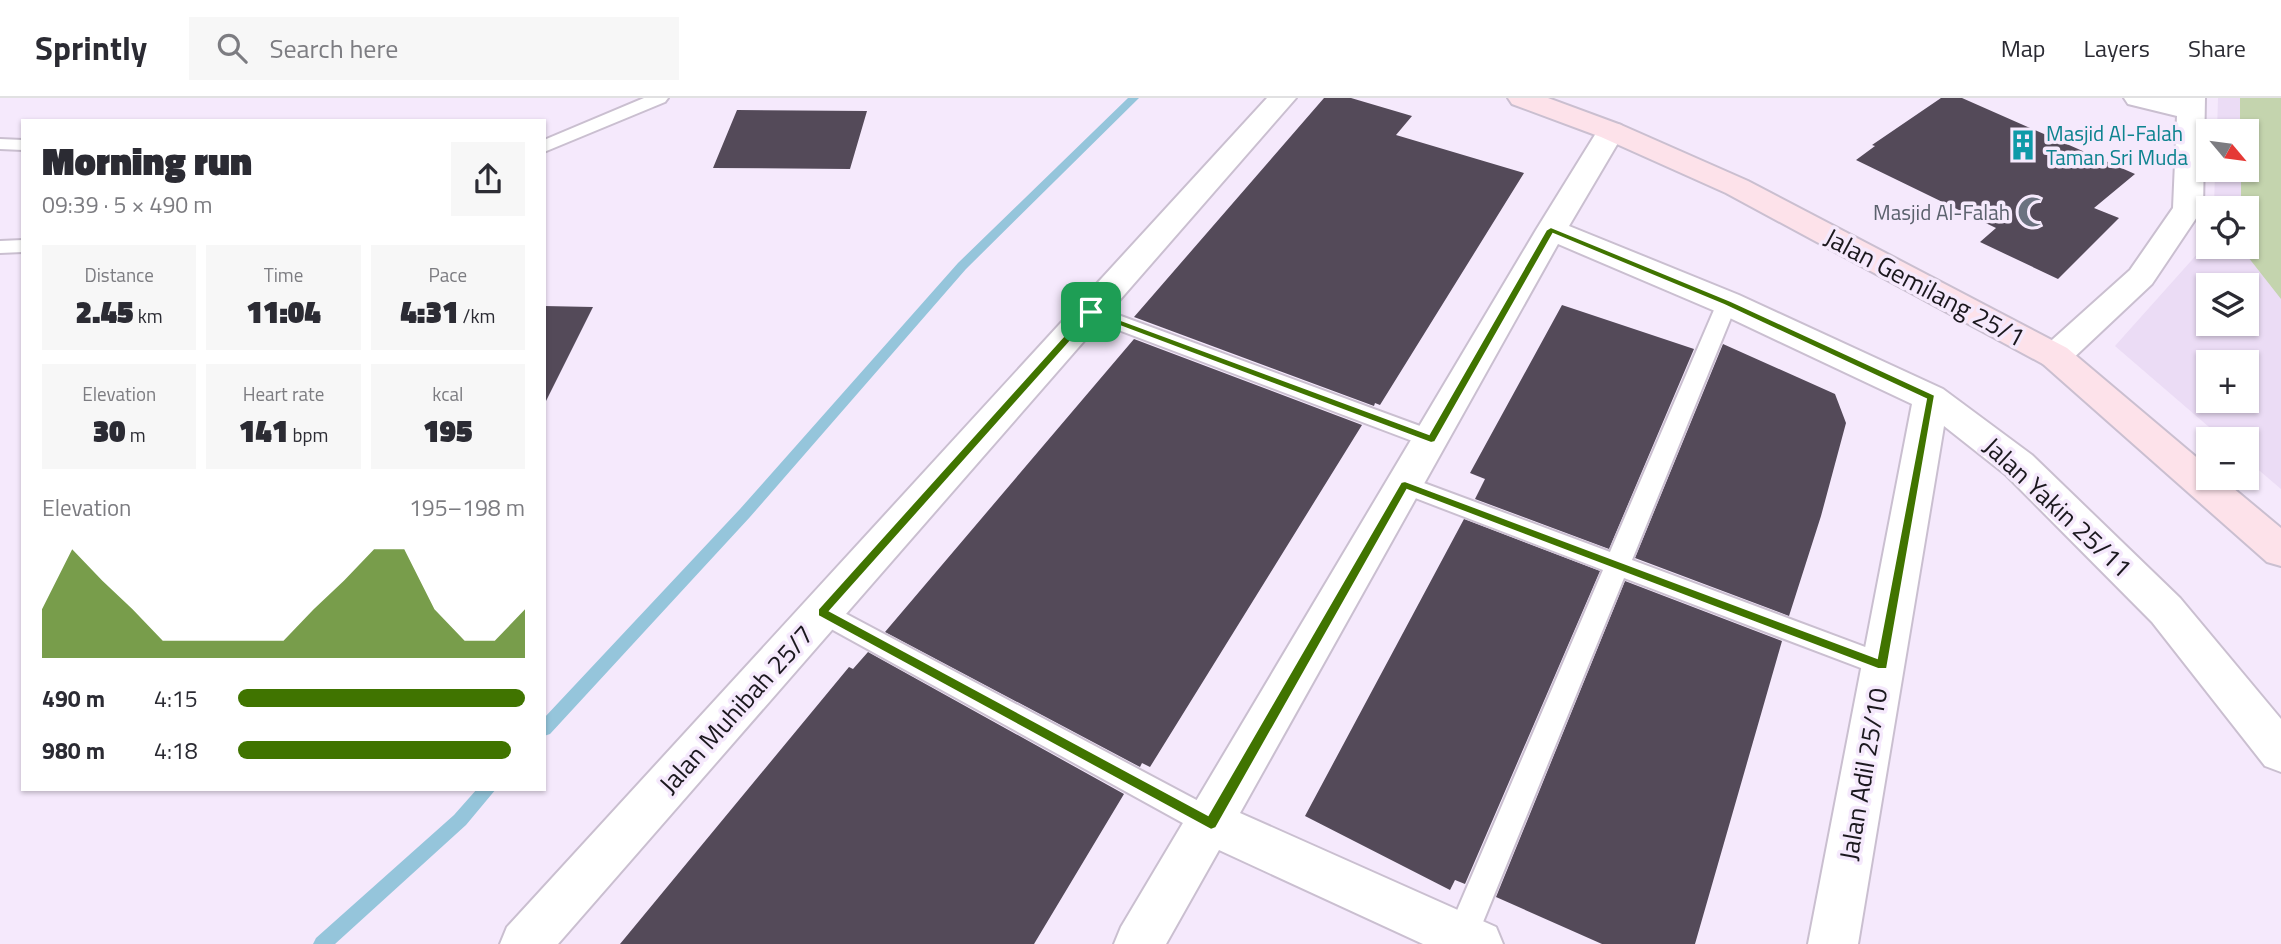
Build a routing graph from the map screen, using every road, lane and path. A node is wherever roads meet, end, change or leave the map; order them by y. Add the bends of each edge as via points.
1 (659, 98) edge
2 (1282, 98) edge
3 (1522, 98) edge
4 (2138, 98) edge
5 (2191, 104) edge
6 (1611, 131) junction
7 (0, 144) edge
8 (21, 145) edge
9 (546, 146) edge
10 (1551, 230) junction
11 (21, 246) edge
12 (0, 247) edge
13 (1727, 303) junction
14 (1091, 312) junction
15 (2054, 356) junction
16 (1931, 398) junction
17 (1431, 439) junction
18 (1405, 485) junction
19 (2281, 551) edge
20 (1617, 565) junction
21 (822, 612) junction
22 (1882, 665) junction
23 (2281, 752) edge
24 (1211, 823) junction
25 (1470, 940) edge
26 (525, 944) edge
27 (1139, 944) edge
28 (1833, 944) edge

1 - 9 lane
2 - 14 street, Jalan Muhibah 25/7
3 - 6 street, Jalan Gemilang 25/1
4 - 5 street
5 - 15 street via 2188,208 2141,277
6 - 10 street
6 - 15 street, Jalan Gemilang 25/1 via 1737,187
7 - 8 lane
10 - 13 street, Jalan Yakin 25/11
10 - 17 street
11 - 12 lane
13 - 16 street, Jalan Yakin 25/11
13 - 20 lane
14 - 17 lane
14 - 21 street, Jalan Muhibah 25/7
15 - 19 street, Jalan Gemilang 25/1
16 - 22 street, Jalan Adil 25/10
16 - 23 street, Jalan Yakin 25/11 via 2020,465 2166,610
17 - 18 street
18 - 20 lane
18 - 24 street
20 - 22 lane
20 - 25 lane
21 - 24 lane
21 - 26 street, Jalan Muhibah 25/7
22 - 28 street, Jalan Adil 25/10
24 - 25 street
24 - 27 street

